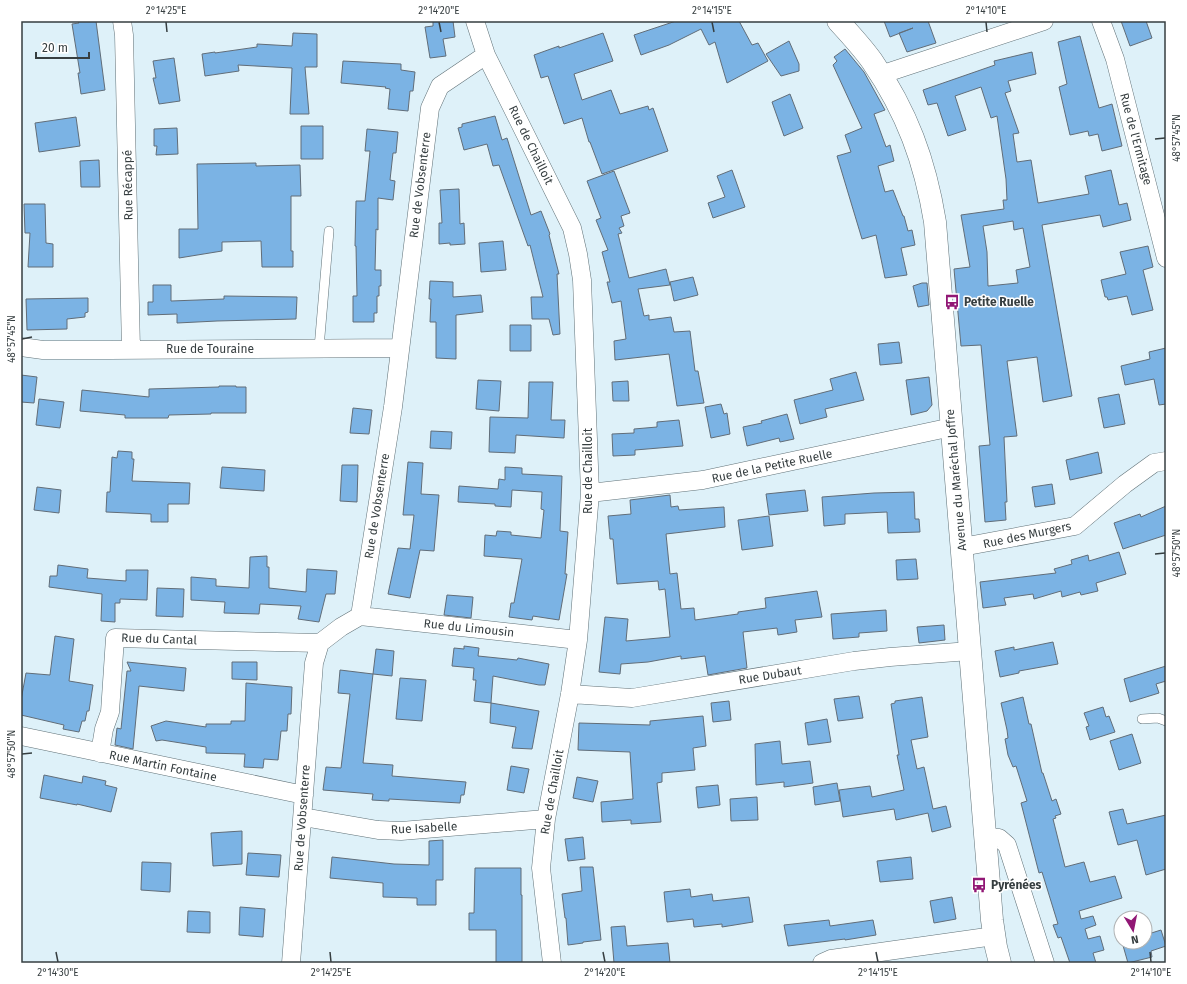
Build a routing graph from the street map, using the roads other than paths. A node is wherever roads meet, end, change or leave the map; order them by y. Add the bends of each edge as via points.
1 (122, 21) edge
2 (475, 21) edge
3 (838, 21) edge
4 (1044, 21) edge
5 (1101, 21) edge
6 (486, 55) junction
7 (880, 75) junction
8 (329, 231) dead end
9 (1166, 258) edge
10 (21, 347) edge
11 (319, 348) junction
12 (400, 348) junction
13 (131, 350) junction
14 (952, 427) junction
15 (1166, 460) edge
16 (590, 493) junction
17 (962, 547) junction
18 (360, 616) junction
19 (578, 640) junction
20 (320, 644) junction
21 (970, 651) junction
22 (570, 694) junction
23 (1142, 719) dead end
24 (1166, 721) edge
25 (21, 736) edge
26 (100, 753) junction
27 (304, 795) junction
28 (303, 817) junction
29 (546, 819) junction
30 (985, 837) junction
31 (994, 936) junction
32 (291, 963) edge
33 (552, 963) edge
34 (822, 963) edge
35 (1000, 963) edge
36 (1045, 963) edge

1 - 13 street, Rue Récappé
2 - 6 street, Rue de Chailloit
3 - 7 street, Avenue du Maréchal Joffre via 864,51
4 - 7 street
5 - 9 street, Rue de l'Ermitage via 1115,58
6 - 12 street, Rue de Vobsenterre via 440,86 430,108
6 - 16 street, Rue de Chailloit via 572,228 582,280
7 - 14 street, Avenue du Maréchal Joffre via 914,138 931,194
8 - 11 lane
10 - 13 street, Rue de Touraine via 43,350
11 - 12 street, Rue de Touraine
11 - 13 street, Rue de Touraine
12 - 18 street, Rue de Vobsenterre
14 - 16 street, Rue de la Petite Ruelle via 703,480
14 - 17 street, Avenue du Maréchal Joffre
15 - 17 street, Rue des Murgers via 1154,463 1131,479 1075,526
16 - 19 street, Rue de Chailloit
17 - 21 street, Avenue du Maréchal Joffre
18 - 19 street, Rue du Limousin
18 - 20 street
19 - 22 street, Rue de Chailloit
20 - 26 street, Rue du Cantal via 115,638 110,712
20 - 27 street, Rue de Vobsenterre via 314,663
21 - 22 street, Rue Dubaut via 854,661 632,698
21 - 30 street, Avenue du Maréchal Joffre
22 - 29 street, Rue de Chailloit
23 - 24 lane via 1158,718
25 - 26 street, Rue Martin Fontaine
26 - 27 street, Rue Martin Fontaine
27 - 28 street, Rue de Vobsenterre
28 - 29 street, Rue Isabelle via 401,832
28 - 32 street, Rue de Vobsenterre
29 - 33 street, Rue de Chailloit via 540,868
30 - 31 street, Avenue du Maréchal Joffre
30 - 36 street via 999,838 1007,845
31 - 34 street via 831,959
31 - 35 street, Avenue du Maréchal Joffre

